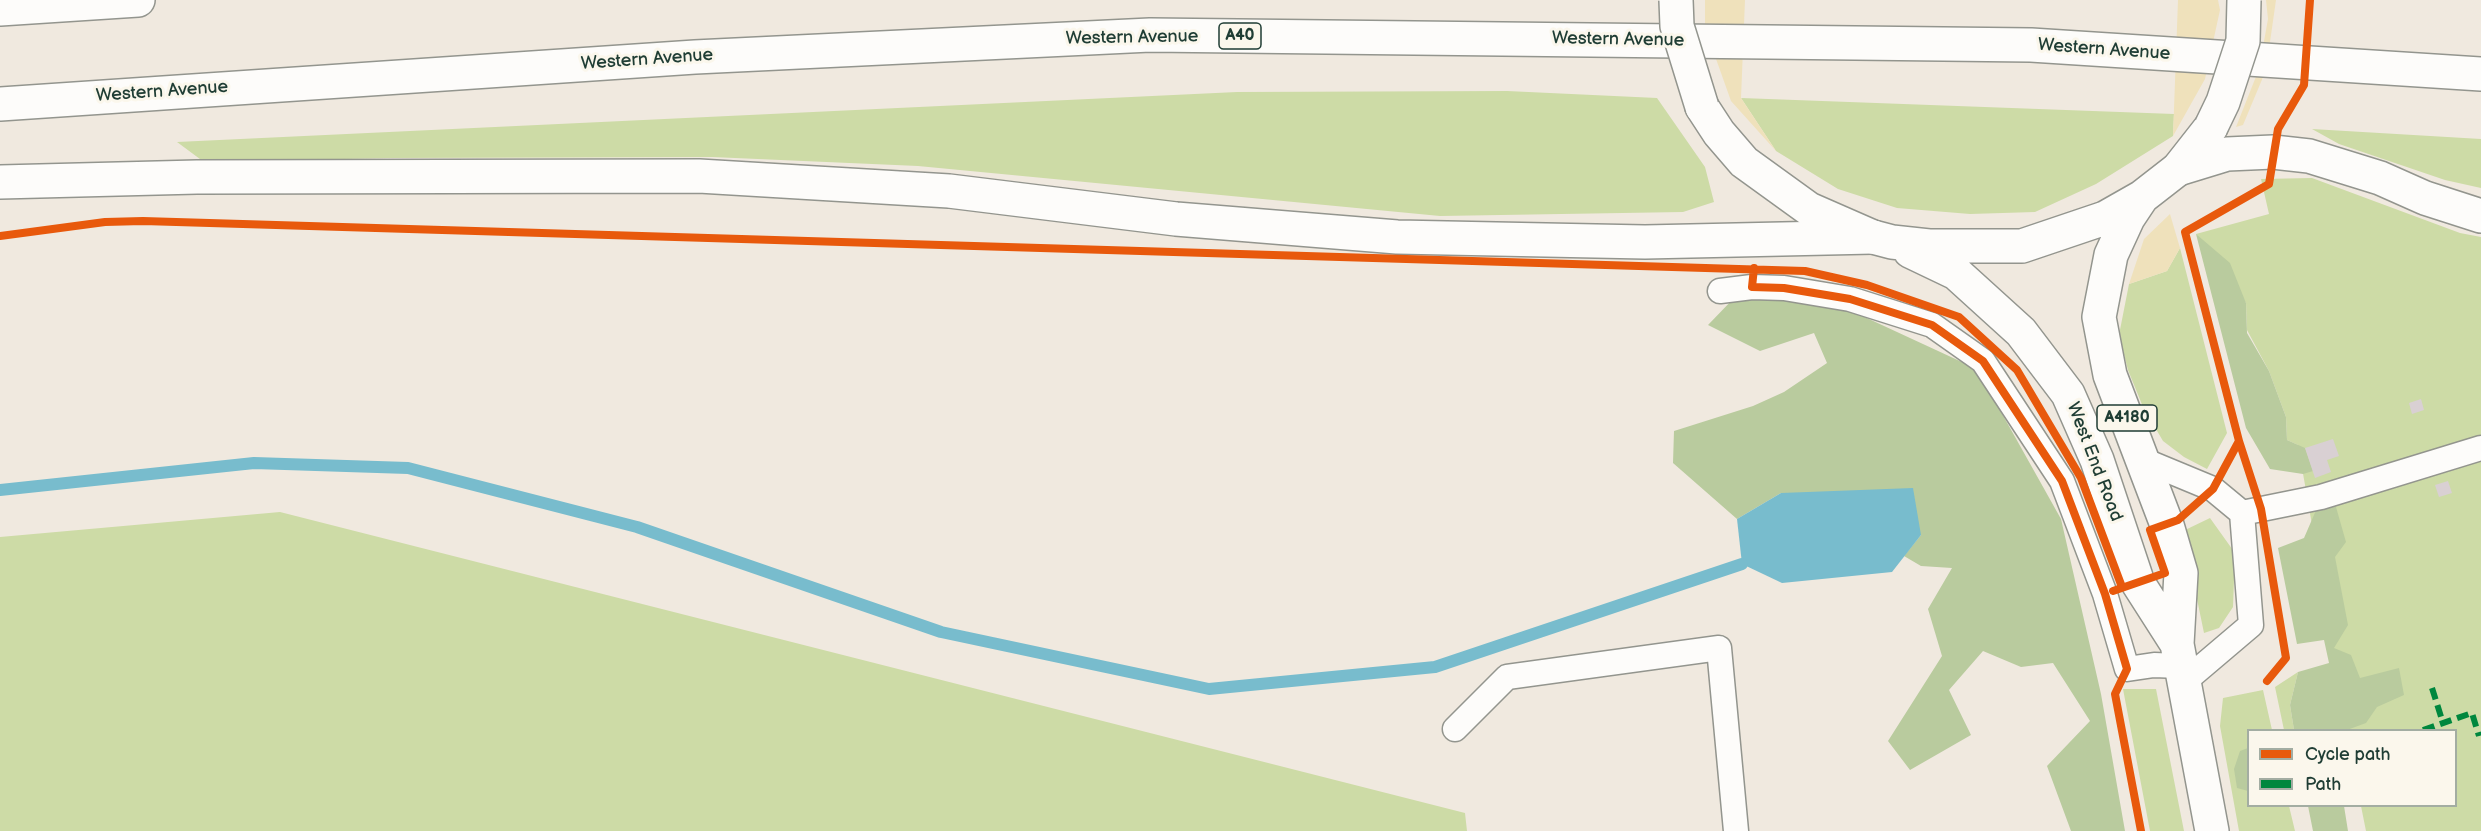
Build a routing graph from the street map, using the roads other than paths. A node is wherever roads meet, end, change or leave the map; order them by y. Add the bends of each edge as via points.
1 (138, 0) edge
2 (1676, 0) edge
3 (2244, 0) edge
4 (0, 9) edge
5 (2481, 74) edge
6 (0, 104) edge
7 (2178, 169) junction
8 (0, 182) edge
9 (2142, 197) junction
10 (2481, 216) edge
11 (1883, 240) junction
12 (1720, 291) dead end
13 (2481, 447) edge
14 (2143, 460) junction
15 (2242, 513) junction
16 (2181, 664) junction
17 (1455, 729) dead end
18 (1736, 831) edge
19 (2212, 831) edge

1 - 4 main road
2 - 11 main road, West End Road, bridge via 1677,26 1702,106 1744,162 1809,208
3 - 7 main road, bridge via 2243,41 2223,102 2211,127
5 - 6 main road, Western Avenue / A40 via 2031,45 1150,36 694,57
7 - 9 main road
7 - 10 main road via 2227,154 2273,152 2308,156
8 - 11 main road via 209,177 699,176 950,191 1176,219 1397,237 1646,242
9 - 11 main road via 2105,218 2022,246 1973,248
9 - 14 main road, West End Road / A4180 via 2111,255 2099,317 2110,375
11 - 16 main road, West End Road / A4180 via 1956,273 2021,332 2068,394 2097,460 2138,582
12 - 16 lane via 1784,288 1850,299 1932,325 1983,361 2062,481 2105,594 2127,669
13 - 15 lane via 2321,497
14 - 15 lane via 2213,489
14 - 16 main road, West End Road / A4180 via 2181,573
15 - 16 lane via 2251,625
16 - 19 main road, West End Road / A4180
17 - 18 lane via 1507,677 1719,648

